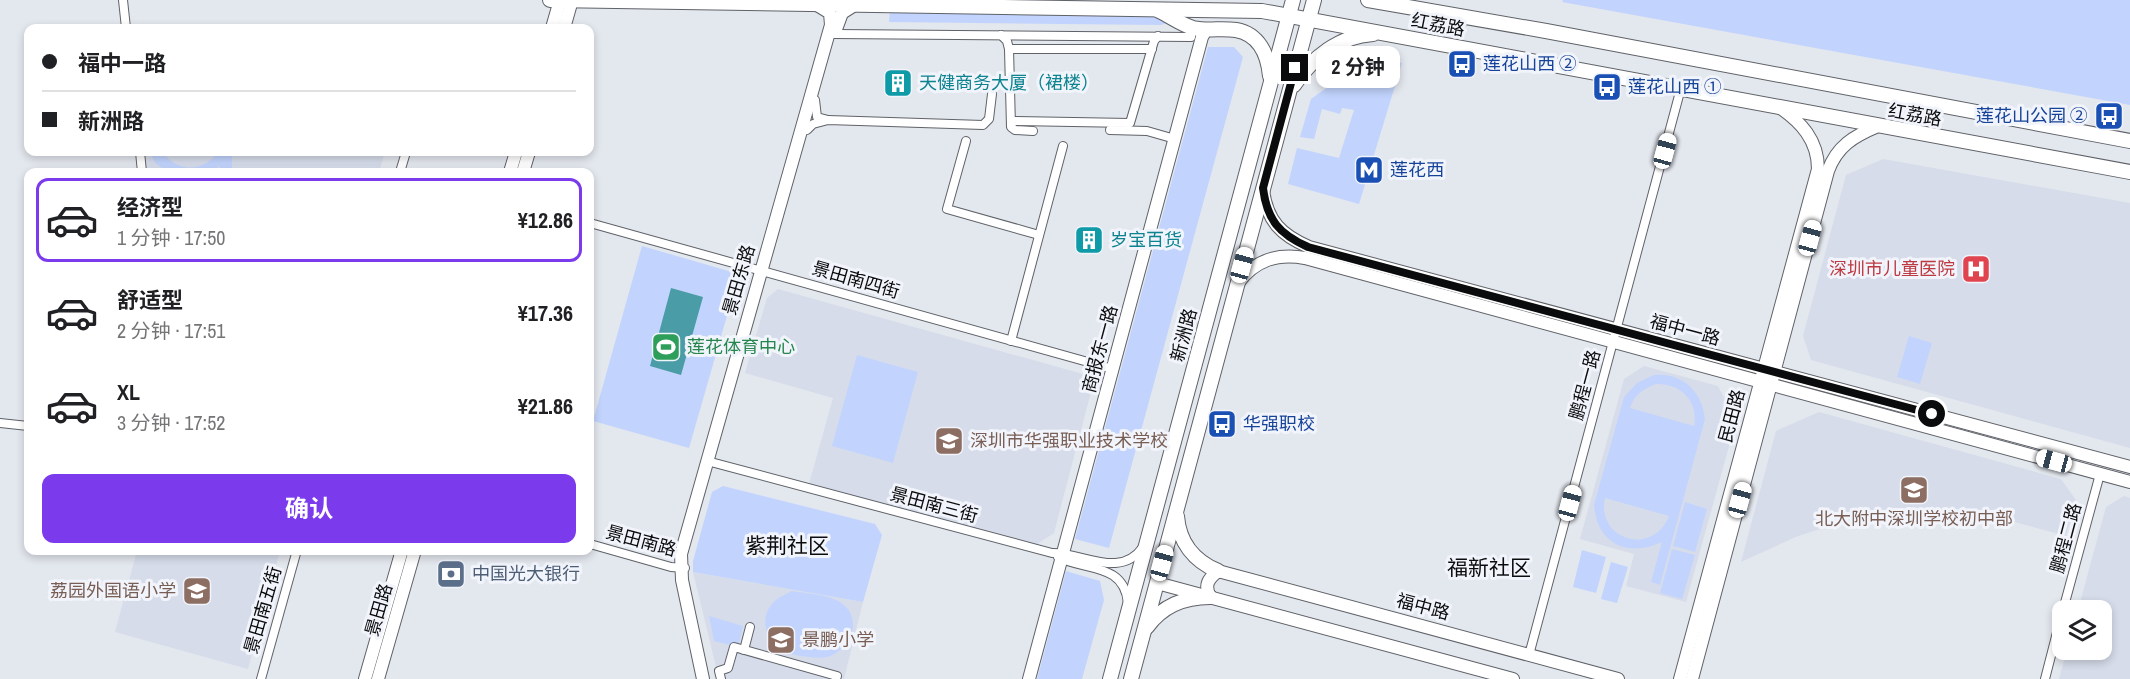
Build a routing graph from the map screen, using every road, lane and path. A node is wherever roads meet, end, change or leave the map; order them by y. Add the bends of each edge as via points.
1 (123, 0) edge
2 (550, 0) edge
3 (560, 0) edge
4 (572, 0) edge
5 (1293, 0) edge
6 (1314, 0) edge
7 (1368, 0) edge
8 (1407, 0) edge
9 (817, 5) junction
10 (853, 6) junction
11 (1155, 9) junction
12 (1437, 11) junction
13 (1289, 15) junction
14 (1308, 19) junction
15 (126, 24) edge
16 (553, 24) edge
17 (565, 24) edge
18 (1196, 31) junction
19 (1385, 33) junction
20 (834, 34) junction
21 (1002, 35) junction
22 (1158, 36) junction
23 (1009, 49) junction
24 (1152, 49) junction
25 (1269, 88) junction
26 (1681, 88) junction
27 (992, 94) dead end
28 (815, 100) junction
29 (1286, 100) junction
30 (1778, 106) junction
31 (828, 120) junction
32 (1011, 121) junction
33 (1130, 123) junction
34 (1878, 126) junction
35 (807, 130) junction
36 (1110, 130) dead end
37 (1033, 131) dead end
38 (1175, 137) junction
39 (966, 141) dead end
40 (2130, 141) edge
41 (1063, 146) dead end
42 (2130, 172) edge
43 (1263, 188) junction
44 (594, 224) edge
45 (1039, 235) junction
46 (763, 271) junction
47 (1237, 284) junction
48 (1615, 336) junction
49 (1011, 341) junction
50 (1113, 369) junction
51 (1767, 377) junction
52 (0, 423) edge
53 (24, 426) edge
54 (709, 462) junction
55 (2130, 467) edge
56 (2100, 474) junction
57 (2130, 482) edge
58 (1178, 505) junction
59 (1147, 542) junction
60 (594, 545) edge
61 (296, 555) edge
62 (401, 555) edge
63 (414, 555) edge
64 (1059, 555) junction
65 (683, 569) junction
66 (1218, 571) junction
67 (1157, 583) junction
68 (1210, 597) junction
69 (2066, 600) edge
70 (1129, 609) junction
71 (750, 627) dead end
72 (1144, 631) junction
73 (744, 650) junction
74 (2052, 653) edge
75 (1529, 655) junction
76 (261, 679) edge
77 (365, 679) edge
78 (378, 679) edge
79 (703, 679) edge
80 (708, 679) edge
81 (721, 679) edge
82 (836, 679) edge
83 (1029, 679) edge
84 (1110, 679) edge
85 (1131, 679) edge
86 (1514, 679) edge
87 (1618, 679) edge
88 (1680, 679) edge
89 (1692, 679) edge
90 (2045, 679) edge

1 - 15 street
2 - 3 main road, 红荔路
3 - 4 main road, 红荔路
3 - 16 street
4 - 9 main road, 红荔路
4 - 17 street
5 - 13 main road, 新洲路
6 - 14 main road
7 - 12 main road, 红荔路
8 - 12 main road
9 - 10 main road, 红荔路
9 - 46 street, 景田东路 via 829,12 831,23
10 - 11 main road, 红荔路
10 - 20 street, 景田东路 via 841,16
11 - 13 main road, 红荔路 via 1246,10
11 - 18 main road
12 - 40 main road, 红荔路
13 - 14 main road, 红荔路
13 - 25 main road, 新洲路
14 - 19 main road, 红荔路
14 - 29 main road
18 - 22 street
18 - 25 main road via 1237,30 1257,41 1269,63
18 - 38 street, 商报东一路 via 1202,37
19 - 26 main road, 红荔路
19 - 29 main road via 1352,38 1327,50 1303,71
20 - 21 street
20 - 28 street, 景田东路
21 - 22 street
21 - 23 street
22 - 24 street
23 - 24 street
23 - 32 street
24 - 33 street
25 - 59 main road, 新洲路
26 - 30 main road, 红荔路
26 - 48 street, 鹏程一路
27 - 31 street via 989,119 983,125
28 - 31 street via 817,117
28 - 35 street, 景田东路
29 - 43 main road
30 - 34 main road, 红荔路
30 - 51 street, 民田路 via 1806,130 1816,150 1818,169
31 - 35 street
32 - 33 street
32 - 37 street via 1015,130
33 - 38 street
34 - 42 main road, 红荔路
34 - 51 street, 民田路 via 1848,141 1829,166
35 - 46 street, 景田东路
36 - 38 street
38 - 50 street, 商报东一路
39 - 45 street via 947,209
41 - 45 street
43 - 47 main road
43 - 48 street, 福中一路 via 1265,204 1278,228 1308,247
44 - 46 street, 景田南四街
45 - 49 street
46 - 49 street, 景田南四街
46 - 54 street, 景田东路
47 - 48 street, 福中一路 via 1263,261 1295,256
47 - 58 main road
48 - 51 street, 福中一路
48 - 75 street, 鹏程一路
49 - 50 street, 景田南四街
50 - 64 street, 商报东一路
51 - 55 street, 福中一路
51 - 56 street, 福中一路
51 - 88 street, 民田路
51 - 89 street, 民田路
52 - 53 street
54 - 64 street, 景田南三街
54 - 65 street, 景田东路
56 - 57 street, 福中一路
56 - 69 street, 鹏程二路
58 - 66 main road via 1177,519 1185,544 1199,561
58 - 67 main road
59 - 64 street, 景田南三街 via 1133,558 1123,562 1102,563
59 - 70 main road, 新洲路
60 - 65 street, 景田南路
61 - 76 street, 景田南五街
62 - 77 street, 景田路
63 - 78 street, 景田路
64 - 70 street via 1117,578 1128,597
64 - 83 street, 商报东一路
65 - 79 street, 景田东路
65 - 80 street, 景田东路
66 - 68 street via 1208,580 1206,589
66 - 75 street, 福中路
67 - 68 street
67 - 72 main road
68 - 72 main road via 1173,604 1152,619
68 - 86 street
70 - 84 main road, 新洲路
71 - 73 street
72 - 85 main road
73 - 81 street via 734,647 728,668 719,671
73 - 82 street via 837,676
74 - 90 street, 鹏程二路
75 - 87 street, 福中路

